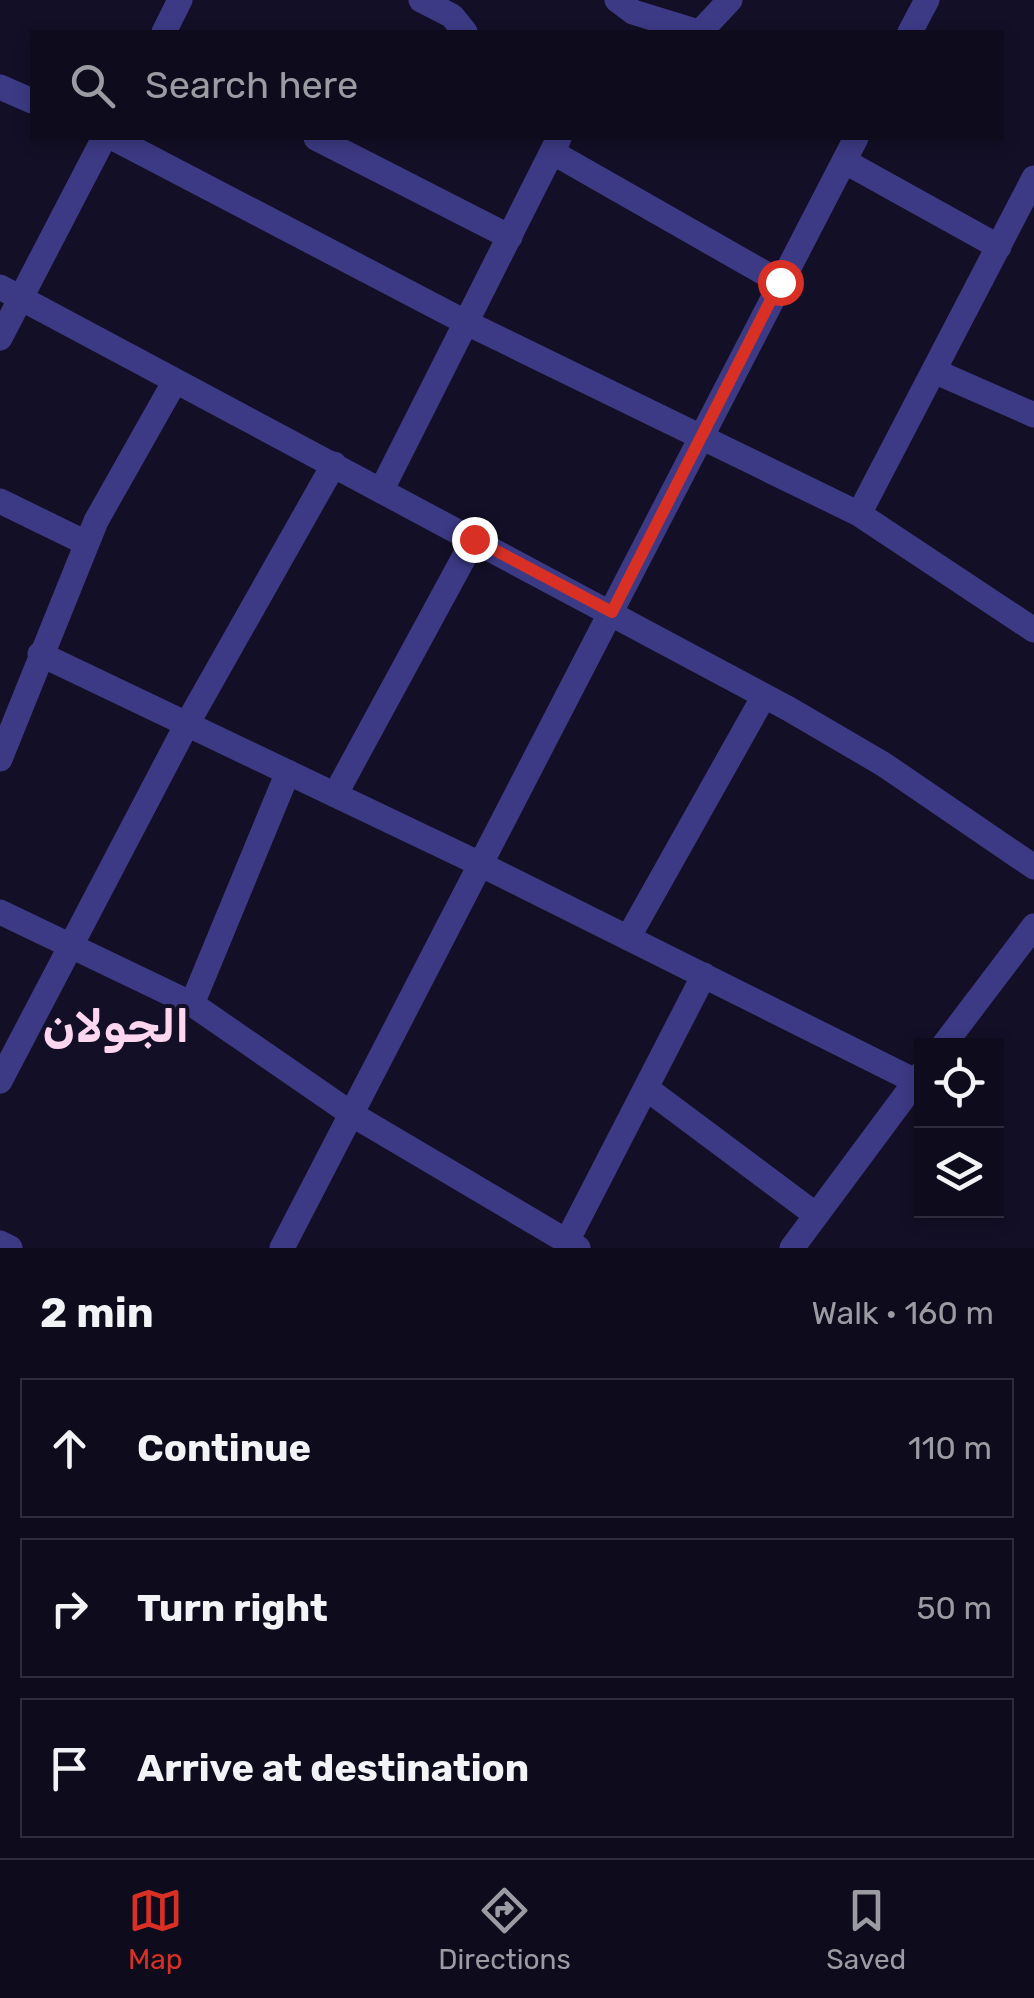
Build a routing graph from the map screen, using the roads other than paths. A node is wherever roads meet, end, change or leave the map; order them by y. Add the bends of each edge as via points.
1 (180, 0) edge
2 (421, 0) edge
3 (730, 0) edge
4 (927, 0) edge
5 (624, 15) edge
6 (459, 16) edge
7 (165, 30) edge
8 (690, 30) edge
9 (701, 30) edge
10 (911, 30) edge
11 (0, 86) edge
12 (30, 101) edge
13 (103, 140) edge
14 (117, 140) edge
15 (320, 140) edge
16 (556, 145) edge
17 (849, 149) edge
18 (1034, 178) edge
19 (510, 237) junction
20 (999, 246) junction
21 (780, 282) junction
22 (11, 293) edge
23 (467, 323) junction
24 (0, 338) edge
25 (934, 371) junction
26 (175, 380) junction
27 (1034, 415) edge
28 (699, 438) junction
29 (334, 464) junction
30 (382, 489) junction
31 (0, 501) edge
32 (859, 514) junction
33 (474, 539) junction
34 (86, 542) junction
35 (612, 612) junction
36 (1034, 630) edge
37 (40, 654) junction
38 (764, 696) junction
39 (187, 724) junction
40 (2, 746) edge
41 (288, 772) junction
42 (335, 795) junction
43 (480, 864) junction
44 (1034, 868) edge
45 (0, 912) edge
46 (1034, 926) edge
47 (628, 938) junction
48 (70, 949) junction
49 (704, 975) junction
50 (192, 1004) junction
51 (948, 1038) edge
52 (914, 1075) edge
53 (0, 1081) edge
54 (914, 1082) edge
55 (646, 1088) junction
56 (352, 1115) junction
57 (816, 1215) junction
58 (0, 1243) edge
59 (573, 1244) edge
60 (10, 1248) edge
61 (282, 1248) edge
62 (792, 1248) edge

1 - 7 street
2 - 6 street
3 - 9 street
4 - 10 street
5 - 8 street
11 - 12 street
13 - 22 street
14 - 23 street
15 - 19 street
16 - 19 street
16 - 21 street
17 - 20 street
17 - 21 street
18 - 20 street
19 - 23 street
20 - 25 street
21 - 28 street
22 - 24 street
22 - 26 street
23 - 28 street
23 - 30 street
25 - 27 street
25 - 32 street
26 - 29 street
26 - 34 street
28 - 32 street
28 - 35 street
29 - 30 street
29 - 39 street
30 - 33 street
31 - 34 street
32 - 36 street
33 - 35 street
33 - 42 street
34 - 37 street
35 - 38 street
35 - 43 street
37 - 39 street
37 - 40 street
38 - 44 street via 883,764
38 - 47 street
39 - 41 street
39 - 48 street
41 - 42 street
41 - 50 street
42 - 43 street
43 - 47 street
43 - 56 street
45 - 48 street
46 - 51 street
47 - 49 street
48 - 50 street
48 - 53 street
49 - 52 street
49 - 55 street
50 - 56 street
54 - 57 street
55 - 57 street
55 - 59 street
56 - 59 street
56 - 61 street
57 - 62 street
58 - 60 street

